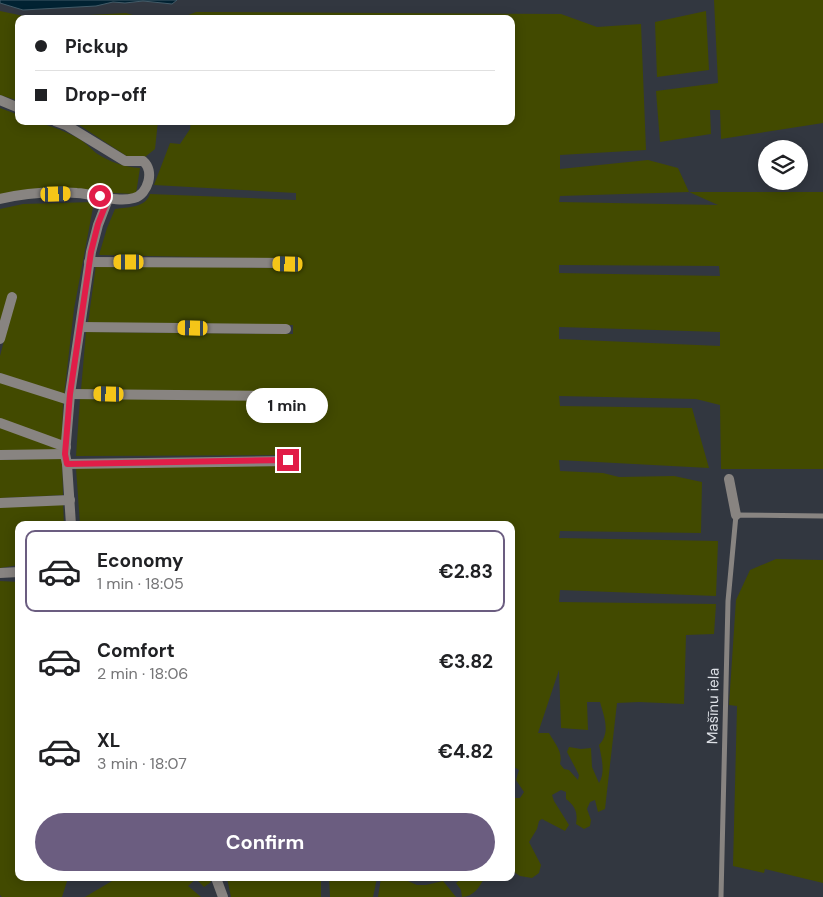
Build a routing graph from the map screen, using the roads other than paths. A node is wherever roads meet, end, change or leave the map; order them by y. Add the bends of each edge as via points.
1 (0, 100) edge
2 (15, 106) edge
3 (66, 125) edge
4 (0, 199) edge
5 (108, 199) junction
6 (89, 262) junction
7 (288, 264) dead end
8 (12, 297) dead end
9 (81, 327) junction
10 (286, 329) dead end
11 (0, 338) edge
12 (0, 378) edge
13 (288, 396) dead end
14 (70, 397) junction
15 (0, 423) edge
16 (0, 455) edge
17 (66, 455) junction
18 (288, 460) dead end
19 (729, 479) dead end
20 (70, 500) junction
21 (0, 503) edge
22 (736, 515) junction
23 (823, 516) edge
24 (71, 521) edge
25 (15, 572) edge
26 (0, 573) edge
27 (217, 881) edge
28 (223, 897) edge
29 (721, 897) edge

1 - 2 street
3 - 5 street via 126,160 146,164 148,179 141,195
4 - 5 street via 18,195 75,193
5 - 6 street
6 - 7 street
6 - 9 street
8 - 11 street
9 - 10 street
9 - 14 street
12 - 14 street
13 - 14 street
14 - 17 street
15 - 17 street
16 - 17 street
17 - 18 street
17 - 20 street
19 - 22 street
20 - 21 street
20 - 24 street
22 - 23 lane
22 - 29 lane, Mašīnu iela via 728,601
25 - 26 street
27 - 28 street

